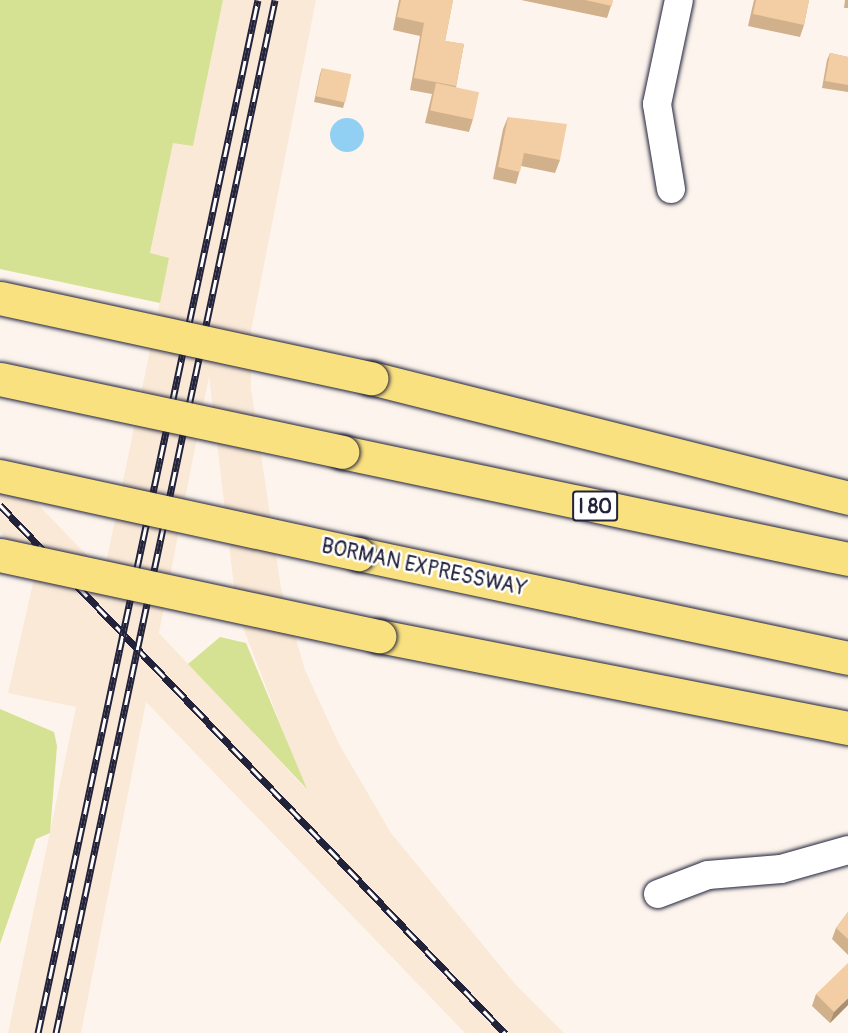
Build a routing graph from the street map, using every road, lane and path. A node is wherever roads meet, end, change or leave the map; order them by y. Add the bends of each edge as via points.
1 (679, 0) edge
2 (671, 189) dead end
3 (0, 298) edge
4 (0, 379) edge
5 (0, 476) edge
6 (848, 498) edge
7 (0, 555) edge
8 (848, 559) edge
9 (848, 658) edge
10 (848, 728) edge
11 (848, 850) edge
12 (658, 894) dead end

1 - 2 street via 657,104
3 - 6 highway, bridge via 371,378
4 - 8 highway, I 80, bridge
5 - 9 highway, BORMAN EXPRESSWAY, bridge
7 - 10 highway, bridge via 379,636
11 - 12 street via 781,869 708,874

